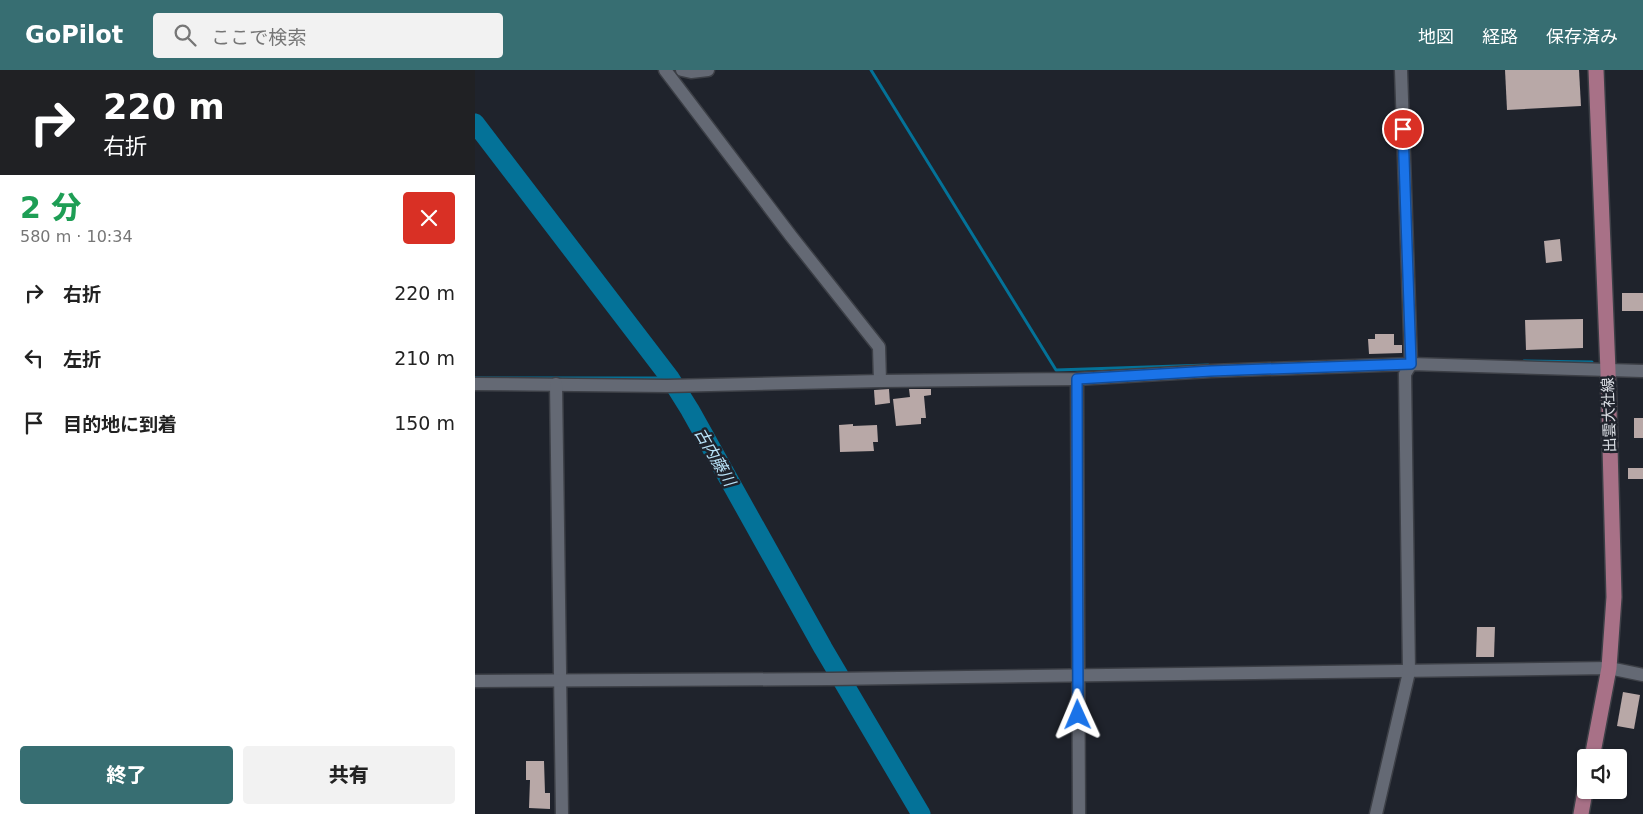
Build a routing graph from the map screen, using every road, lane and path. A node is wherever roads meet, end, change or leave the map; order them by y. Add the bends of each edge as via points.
1 (665, 70) edge
2 (682, 70) edge
3 (707, 70) edge
4 (1401, 70) edge
5 (1596, 70) edge
6 (1411, 364) junction
7 (1608, 371) junction
8 (1643, 371) edge
9 (1077, 379) junction
10 (880, 380) junction
11 (475, 384) edge
12 (555, 384) junction
13 (1609, 668) junction
14 (1409, 672) junction
15 (1078, 675) junction
16 (1643, 675) edge
17 (475, 681) edge
18 (560, 681) junction
19 (1594, 749) edge
20 (1584, 799) edge
21 (562, 814) edge
22 (1079, 814) edge
23 (1376, 814) edge
24 (1581, 814) edge

1 - 10 street via 879,347
2 - 3 street
4 - 6 street
5 - 7 main road, 出雲大社線
6 - 7 street
6 - 9 street
6 - 14 street via 1405,374
7 - 8 street
7 - 13 main road, 出雲大社線 via 1614,598
9 - 10 street
9 - 15 street
10 - 12 street via 667,386
11 - 12 street
12 - 18 street
13 - 14 street
13 - 16 street
13 - 19 main road, 出雲大社線
14 - 15 street
14 - 23 street
15 - 18 street
15 - 22 street
17 - 18 street
18 - 21 street
20 - 24 main road

